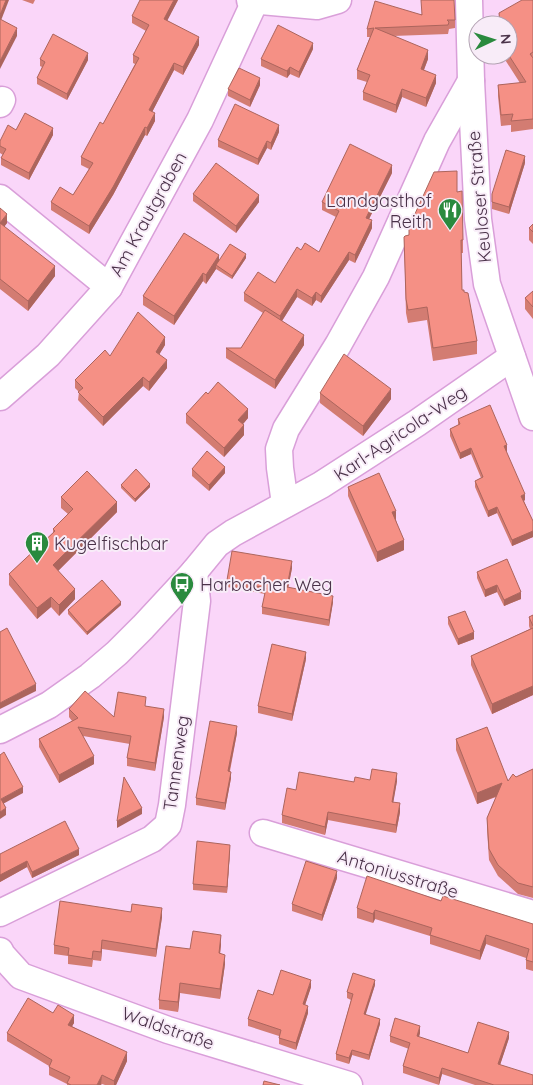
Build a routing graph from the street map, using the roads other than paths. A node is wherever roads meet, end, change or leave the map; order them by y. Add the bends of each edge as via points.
1 (252, 0) edge
2 (338, 0) edge
3 (468, 0) edge
4 (471, 81) junction
5 (0, 198) edge
6 (108, 287) junction
7 (512, 357) junction
8 (0, 397) edge
9 (533, 417) edge
10 (285, 504) junction
11 (194, 572) junction
12 (0, 730) edge
13 (262, 834) dead end
14 (0, 912) edge
15 (533, 914) edge
16 (0, 951) edge
17 (349, 1085) edge

1 - 2 street via 317,6
1 - 6 street, Am Krautgraben via 200,120
3 - 4 street, Keuloser Straße
4 - 7 street, Keuloser Straße via 478,219 487,284
4 - 10 street via 437,141 376,277 286,429 279,449
5 - 6 street
6 - 8 street, Am Krautgraben via 48,355
7 - 9 street, Keuloser Straße
7 - 10 street, Karl-Agricola-Weg via 417,423 321,485
10 - 11 street via 217,544
11 - 12 street via 143,627 90,676 49,705
11 - 14 street, Tannenweg via 197,601 168,825 152,838
13 - 15 street, Antoniusstraße
16 - 17 street, Waldstraße via 22,976 168,1030

